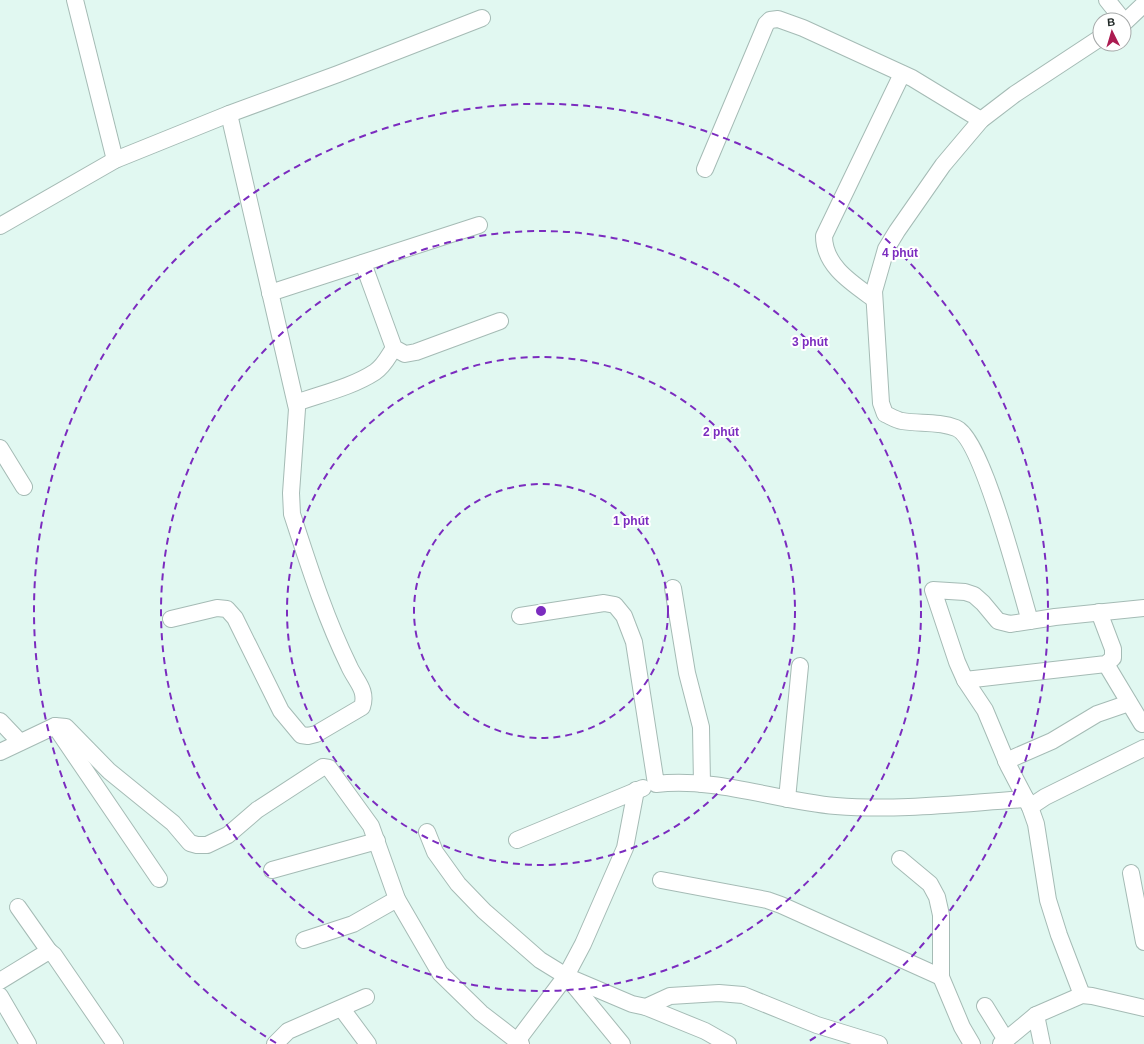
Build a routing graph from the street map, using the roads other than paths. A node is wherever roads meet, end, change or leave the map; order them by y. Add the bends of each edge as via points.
1 (75, 0) edge
2 (1107, 0) edge
3 (1144, 4) edge
4 (1116, 12) edge
5 (1132, 15) edge
6 (482, 18) dead end
7 (1092, 43) edge
8 (902, 74) junction
9 (229, 114) junction
10 (981, 120) junction
11 (115, 160) junction
12 (705, 169) dead end
13 (479, 225) dead end
14 (0, 226) edge
15 (364, 263) junction
16 (270, 293) junction
17 (874, 299) junction
18 (500, 320) dead end
19 (394, 348) junction
20 (296, 403) junction
21 (0, 448) edge
22 (24, 488) dead end
23 (673, 588) dead end
24 (1144, 608) edge
25 (1099, 612) junction
26 (520, 616) dead end
27 (171, 619) dead end
28 (1030, 621) junction
29 (1106, 664) junction
30 (800, 666) dead end
31 (965, 680) junction
32 (1129, 703) junction
33 (0, 721) edge
34 (1142, 724) dead end
35 (55, 726) junction
36 (20, 742) junction
37 (1144, 748) edge
38 (0, 752) edge
39 (1006, 761) junction
40 (656, 784) junction
41 (702, 784) junction
42 (636, 790) junction
43 (1059, 791) junction
44 (787, 800) junction
45 (1028, 803) junction
46 (1036, 824) junction
47 (427, 832) dead end
48 (517, 840) dead end
49 (377, 841) junction
50 (900, 859) dead end
51 (272, 870) dead end
52 (1131, 873) dead end
53 (159, 879) dead end
54 (661, 880) dead end
55 (397, 899) junction
56 (18, 907) dead end
57 (304, 940) dead end
58 (1144, 942) edge
59 (49, 951) junction
60 (566, 976) junction
61 (941, 976) junction
62 (0, 981) edge
63 (1082, 995) junction
64 (0, 996) edge
65 (366, 997) dead end
66 (985, 1006) dead end
67 (646, 1008) junction
68 (1144, 1008) edge
69 (342, 1009) junction
70 (1036, 1015) junction
71 (519, 1042) edge
72 (1004, 1042) edge
73 (28, 1044) edge
74 (115, 1044) edge
75 (275, 1044) edge
76 (368, 1044) edge
77 (622, 1044) edge
78 (728, 1044) edge
79 (879, 1044) edge
80 (972, 1044) edge
81 (1042, 1044) edge

1 - 11 street
2 - 4 street
3 - 5 street
6 - 9 street
7 - 10 street via 1015,94
8 - 10 street
8 - 12 street via 803,28 778,19 770,20 766,24
8 - 17 street via 824,236 824,245 837,269
9 - 11 street
9 - 16 street
10 - 17 street via 943,165 886,249
11 - 14 street
13 - 15 street
15 - 16 street
15 - 19 street
16 - 20 street
17 - 28 street via 880,403 885,414 900,421 956,428 970,442 989,488
18 - 19 street via 416,352 405,354
19 - 20 street via 384,364 375,372
20 - 27 street via 292,514 334,635 363,690 365,699 362,706 316,734 301,735 282,711 235,618 227,609 217,608
21 - 22 street
23 - 41 street via 687,673 701,727
24 - 25 street
25 - 28 street
25 - 29 street via 1113,649 1113,658
26 - 40 street via 604,603 615,605 624,616 634,642
28 - 31 street via 1004,623 998,621 974,595 933,590
29 - 31 street
29 - 32 street
30 - 44 street
31 - 39 street via 985,710
32 - 34 street
32 - 39 street via 1098,714 1052,740
33 - 36 street
35 - 36 street
35 - 49 street via 66,727 109,771 173,823 190,843 208,845 218,841 257,810 323,767 329,768 370,826
35 - 53 street
36 - 38 street
37 - 43 street
39 - 45 street
40 - 41 street
40 - 42 street
41 - 44 street via 761,793
42 - 48 street
42 - 60 street via 626,848
43 - 45 street
43 - 46 street
44 - 45 street via 881,808
45 - 46 street
46 - 63 street via 1048,900 1058,935
47 - 60 street via 435,852 458,884 484,911 540,960
49 - 51 street
49 - 55 street
50 - 61 street via 930,884 938,897 941,915
52 - 58 street
54 - 61 street via 767,900
55 - 57 street via 353,924
55 - 71 street via 440,973 481,1013
56 - 59 street
59 - 62 street
59 - 74 street
60 - 67 street
60 - 71 street
60 - 77 street
61 - 80 street via 962,1027
63 - 68 street
63 - 70 street
64 - 73 street
65 - 69 street
66 - 72 street
67 - 78 street via 705,1031
67 - 79 street via 670,996 720,993 743,995 817,1025
69 - 75 street via 288,1031
69 - 76 street
70 - 72 street
70 - 81 street

